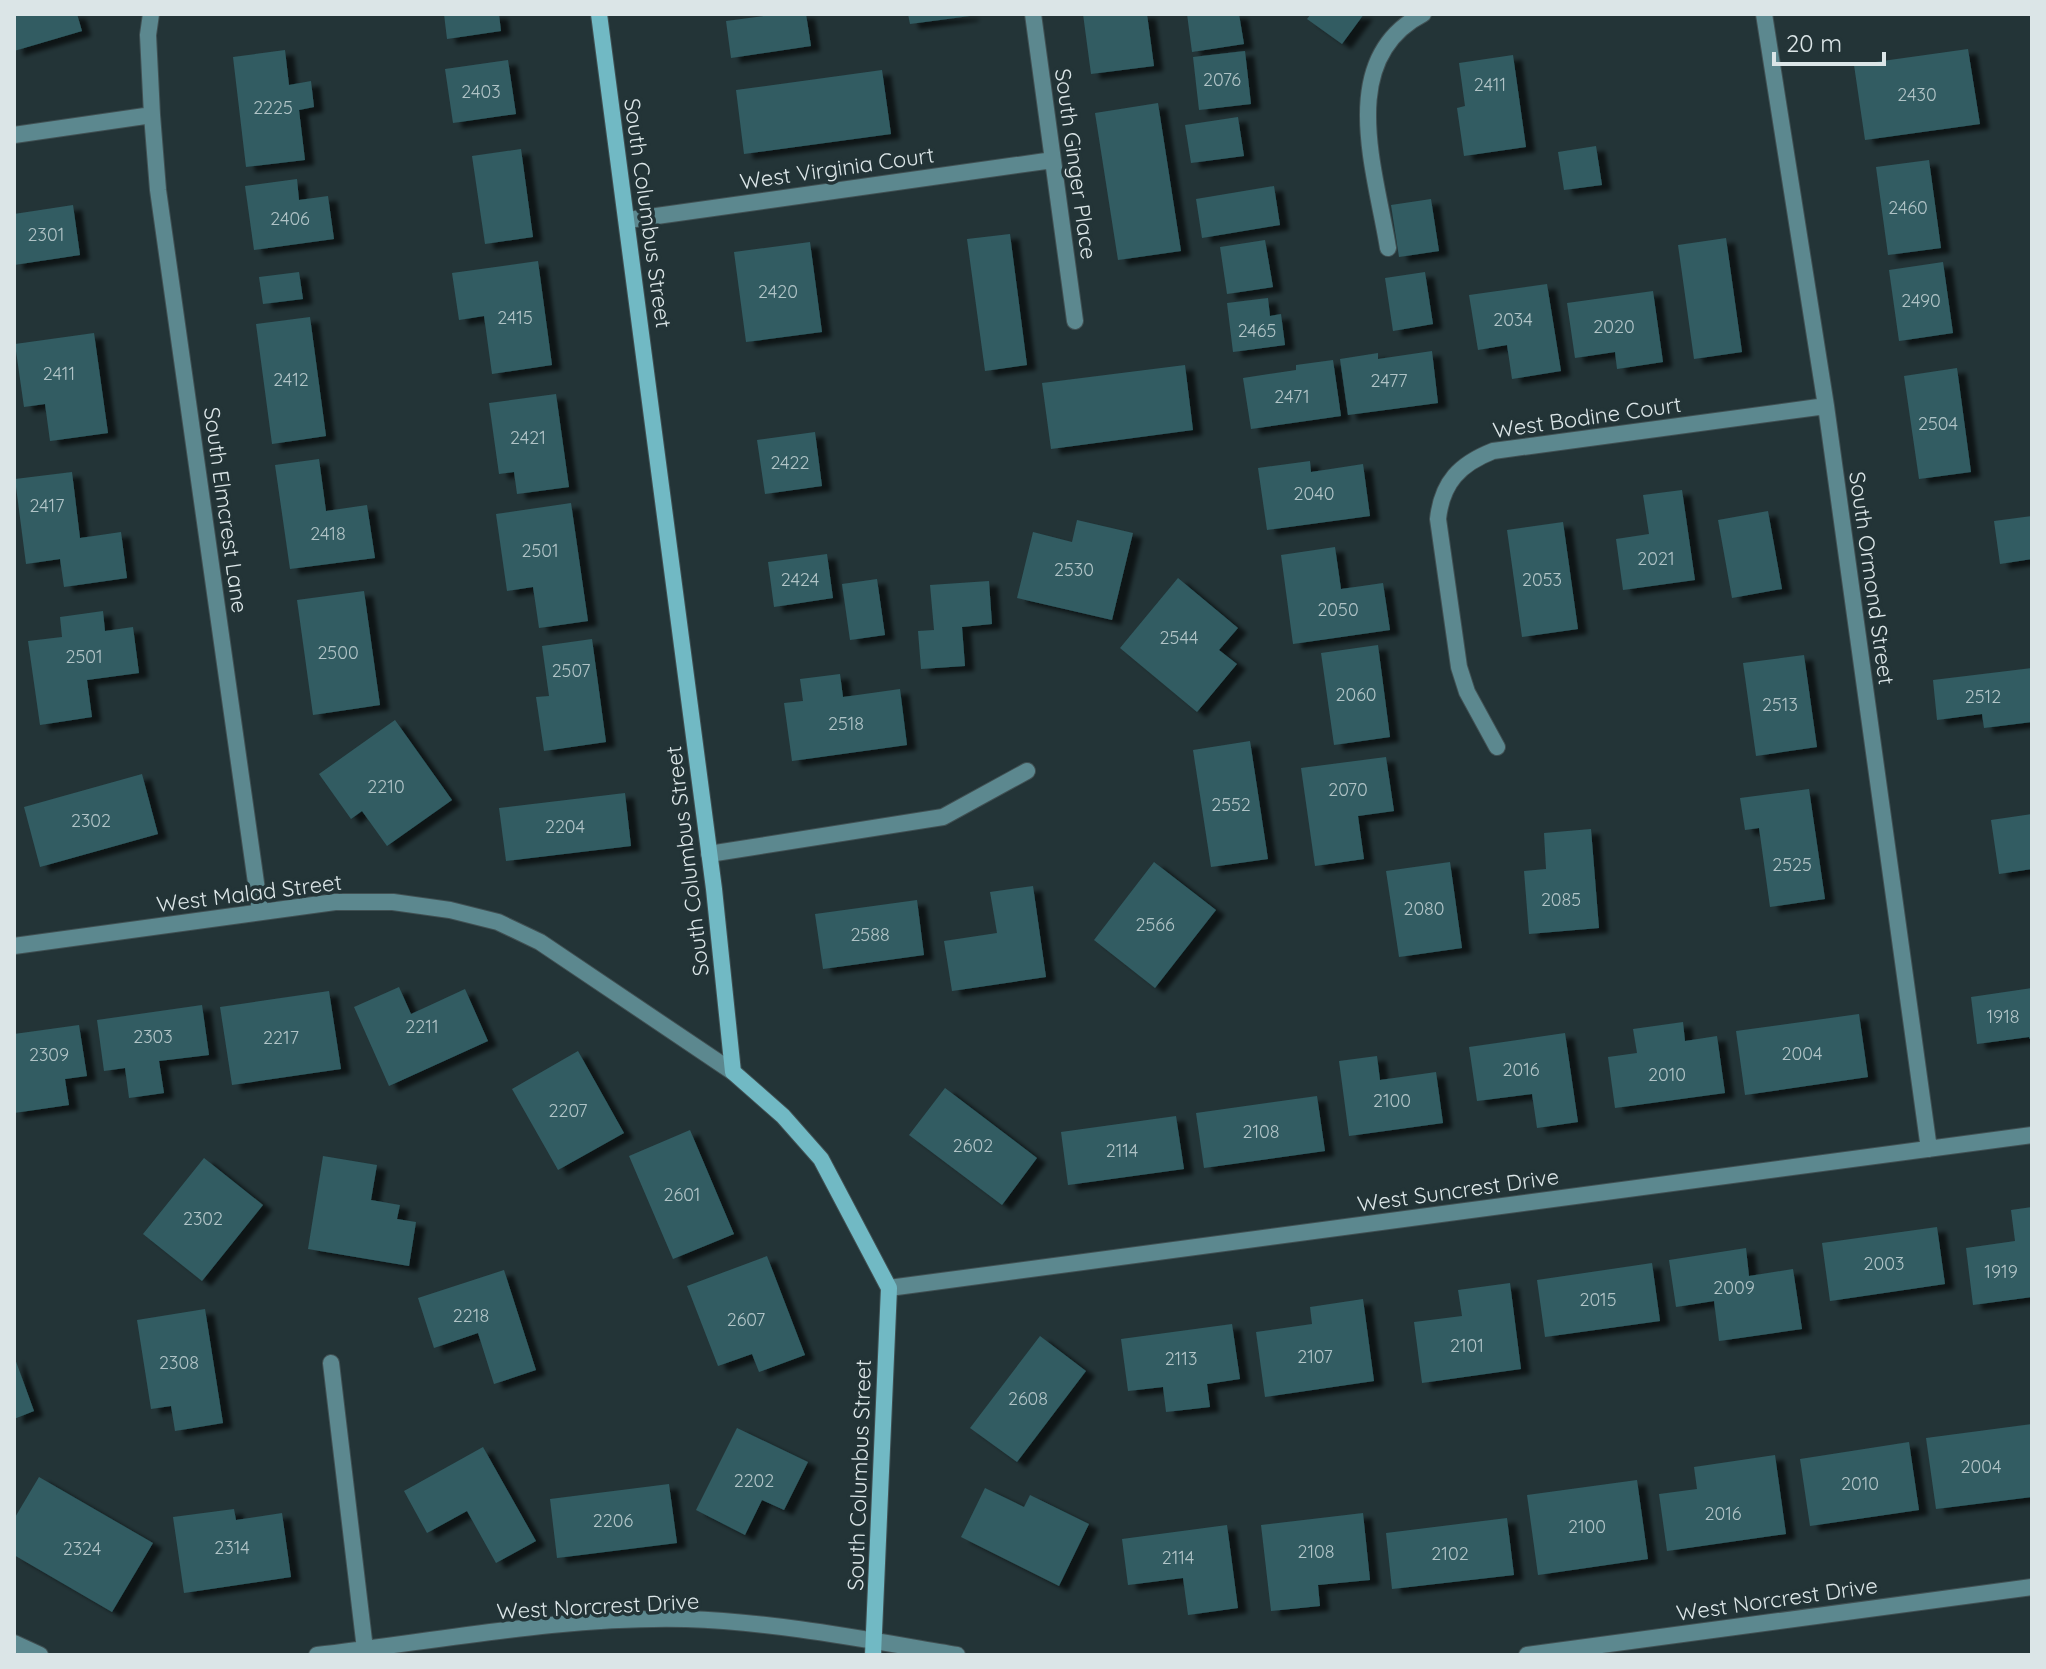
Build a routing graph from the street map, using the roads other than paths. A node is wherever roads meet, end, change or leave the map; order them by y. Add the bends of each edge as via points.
1 (151, 14) edge
2 (599, 14) edge
3 (1033, 14) edge
4 (1423, 14) edge
5 (1764, 14) edge
6 (152, 115) junction
7 (14, 135) edge
8 (1053, 160) junction
9 (628, 220) junction
10 (1388, 248) dead end
11 (1075, 321) dead end
12 (1826, 406) junction
13 (1497, 747) dead end
14 (1027, 771) dead end
15 (709, 854) junction
16 (260, 911) junction
17 (14, 946) edge
18 (733, 1072) junction
19 (2032, 1135) edge
20 (1929, 1149) junction
21 (889, 1288) junction
22 (331, 1363) dead end
23 (2032, 1587) edge
24 (14, 1643) edge
25 (432, 1648) edge
26 (874, 1648) edge
27 (365, 1649) junction
28 (40, 1655) edge
29 (317, 1655) edge
30 (957, 1655) edge
31 (1527, 1655) edge

1 - 6 street, South Elmcrest Lane
2 - 9 street, South Columbus Street
3 - 8 street, South Ginger Place
4 - 10 street via 1394,35 1377,58 1368,85 1368,127
5 - 12 street, South Ormond Street
6 - 7 street
6 - 16 street, South Elmcrest Lane via 158,190
8 - 9 street, West Virginia Court
8 - 11 street, South Ginger Place
9 - 15 street, South Columbus Street
12 - 13 street, West Bodine Court via 1493,451 1469,460 1452,477 1440,497 1438,519 1459,667
12 - 20 street, South Ormond Street
14 - 15 street via 943,817
15 - 18 street, South Columbus Street
16 - 17 street, West Malad Street
16 - 18 street, West Malad Street via 393,902 498,922 540,942
18 - 21 street via 821,1159
19 - 20 street, West Suncrest Drive
20 - 21 street, West Suncrest Drive
21 - 26 street, South Columbus Street
22 - 27 street
23 - 31 street, West Norcrest Drive
24 - 28 street
25 - 26 street, West Norcrest Drive via 556,1626 685,1619 806,1629
25 - 27 street, West Norcrest Drive
26 - 30 street, West Norcrest Drive
27 - 29 street, West Norcrest Drive

